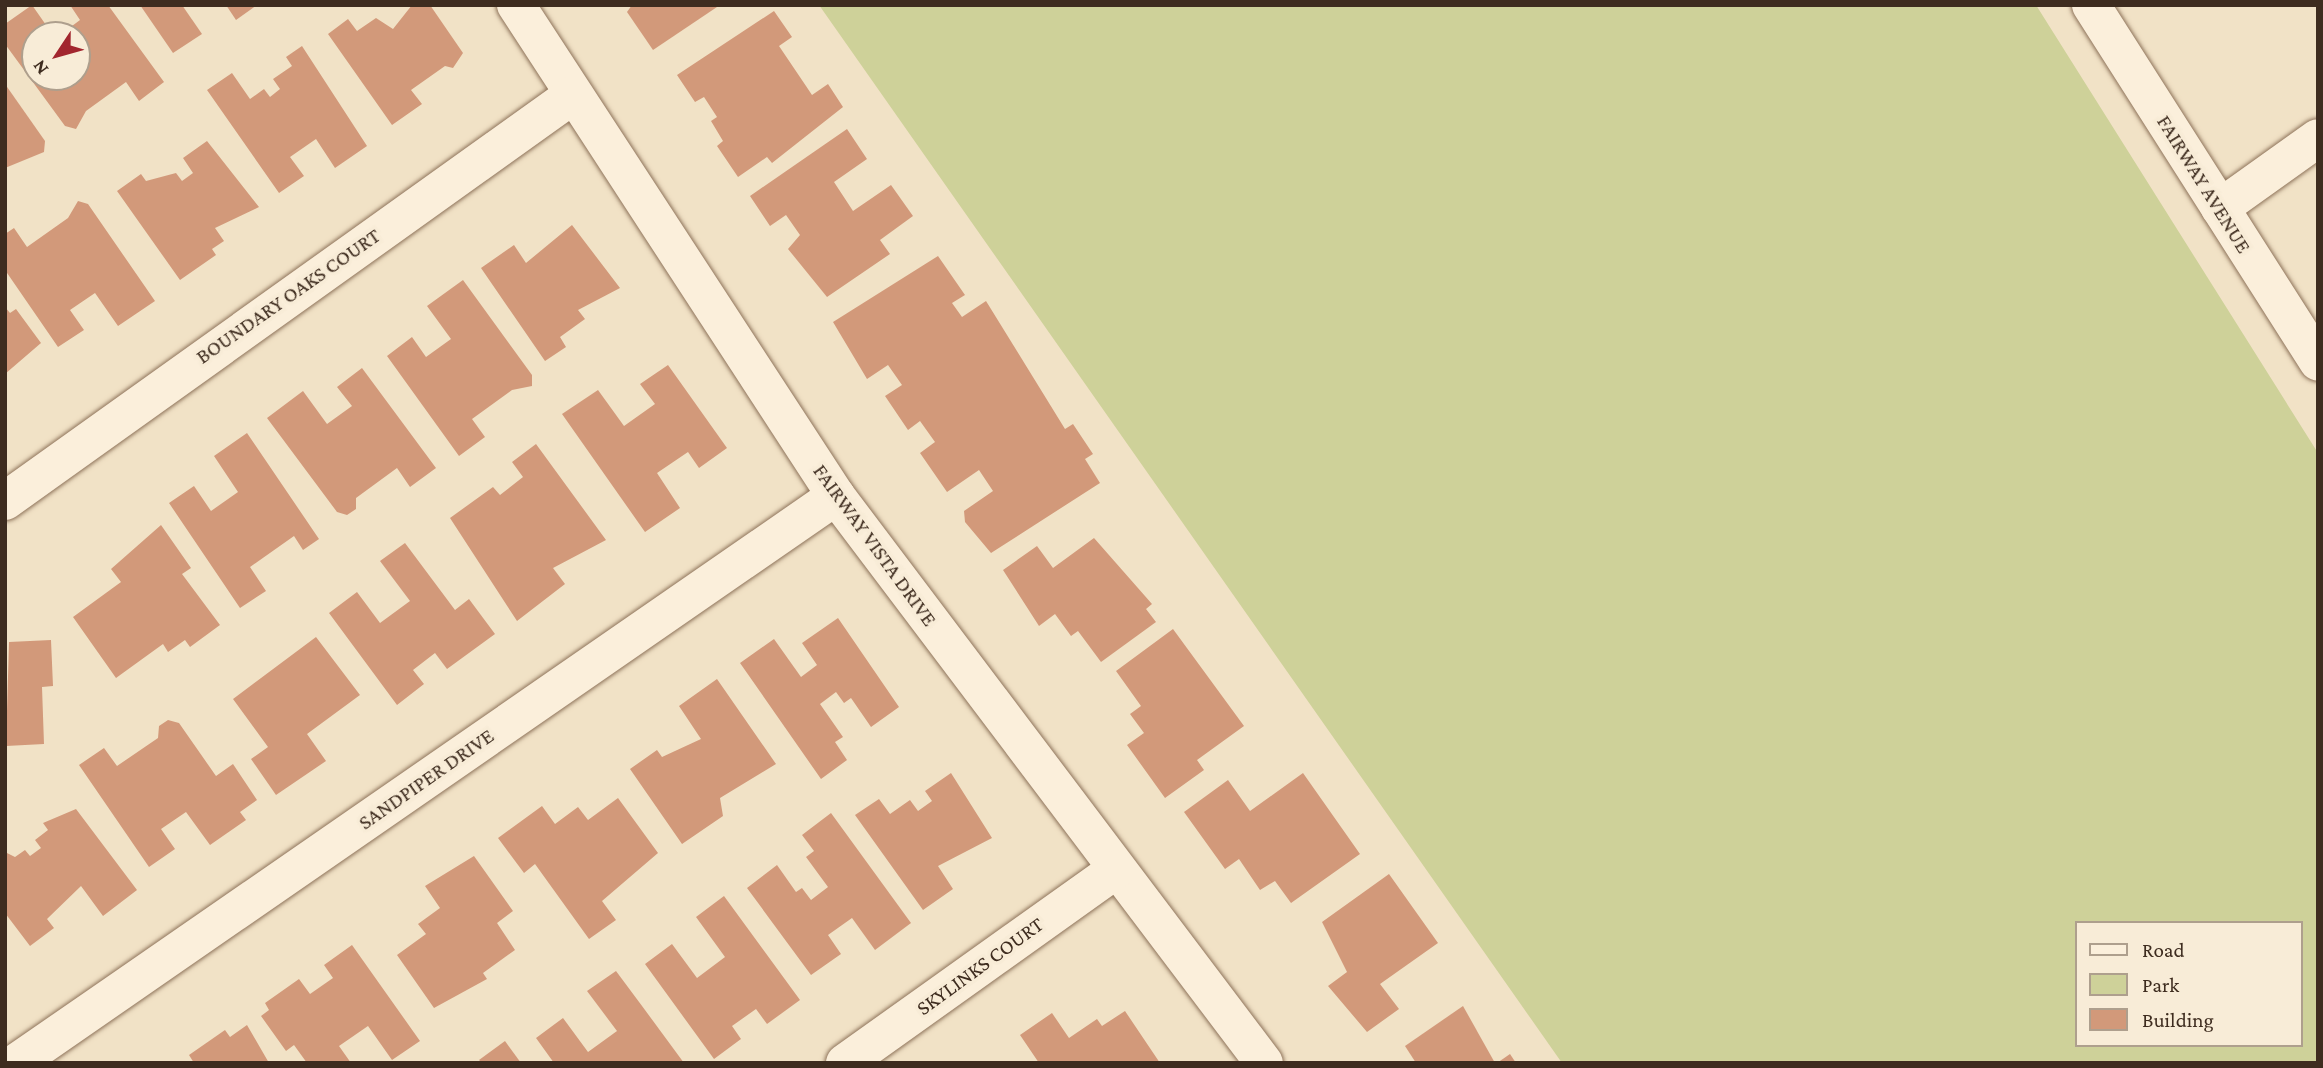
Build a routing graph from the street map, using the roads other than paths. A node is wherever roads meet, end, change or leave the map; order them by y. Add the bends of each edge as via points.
1 (516, 5) edge
2 (2091, 5) edge
3 (573, 95) junction
4 (2318, 138) edge
5 (2220, 208) junction
6 (2318, 362) edge
7 (836, 496) junction
8 (5, 502) edge
9 (1116, 870) junction
10 (16, 1063) edge
11 (845, 1063) edge
12 (1264, 1063) edge

1 - 3 street, FAIRWAY VISTA DRIVE
2 - 5 street, FAIRWAY AVENUE
3 - 7 street, FAIRWAY VISTA DRIVE
3 - 8 street, BOUNDARY OAKS COURT
4 - 5 street
5 - 6 street, FAIRWAY AVENUE
7 - 9 street, FAIRWAY VISTA DRIVE
7 - 10 street, SANDPIPER DRIVE
9 - 11 street, SKYLINKS COURT
9 - 12 street, FAIRWAY VISTA DRIVE

